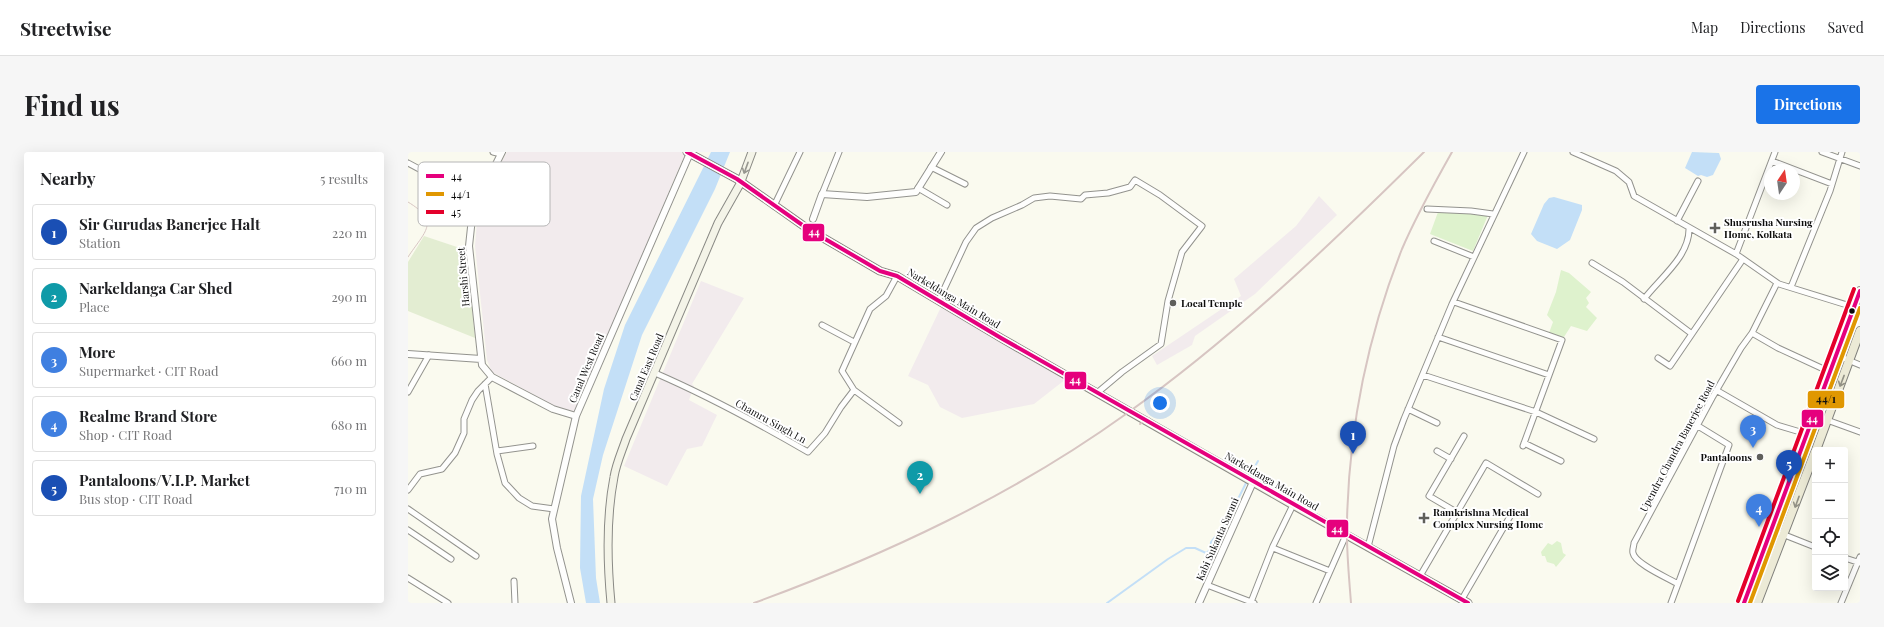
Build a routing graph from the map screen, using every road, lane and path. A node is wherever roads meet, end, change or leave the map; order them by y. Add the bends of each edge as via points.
1 (493, 152) edge
2 (689, 152) edge
3 (752, 152) edge
4 (800, 152) edge
5 (838, 152) edge
6 (941, 152) edge
7 (1524, 152) edge
8 (1573, 152) edge
9 (1775, 152) edge
10 (1822, 152) edge
11 (1842, 152) edge
12 (501, 153) edge
13 (1840, 159) junction
14 (1772, 160) junction
15 (497, 162) edge
16 (408, 163) edge
17 (1860, 166) edge
18 (931, 167) junction
19 (418, 168) edge
20 (738, 181) junction
21 (1698, 181) dead end
22 (965, 184) dead end
23 (1832, 184) junction
24 (918, 188) junction
25 (822, 194) junction
26 (947, 205) dead end
27 (774, 206) junction
28 (1427, 209) dead end
29 (1493, 214) junction
30 (813, 219) dead end
31 (1677, 221) junction
32 (471, 226) edge
33 (1689, 228) junction
34 (1434, 241) dead end
35 (1736, 254) junction
36 (1474, 257) junction
37 (1743, 259) junction
38 (1592, 263) dead end
39 (897, 276) junction
40 (1777, 282) junction
41 (1791, 287) junction
42 (1860, 291) edge
43 (1644, 299) junction
44 (939, 300) junction
45 (1454, 302) junction
46 (1857, 308) edge
47 (822, 325) dead end
48 (1860, 331) edge
49 (1752, 333) junction
50 (1692, 334) junction
51 (1438, 337) junction
52 (854, 342) junction
53 (408, 354) edge
54 (1836, 355) junction
55 (429, 356) junction
56 (1658, 358) dead end
57 (481, 359) junction
58 (1850, 361) junction
59 (1860, 365) edge
60 (1830, 372) junction
61 (655, 373) junction
62 (1549, 375) junction
63 (1423, 376) junction
64 (492, 377) junction
65 (485, 384) junction
66 (854, 390) junction
67 (1716, 390) junction
68 (408, 392) edge
69 (1097, 393) junction
70 (1408, 409) junction
71 (1536, 412) junction
72 (576, 416) junction
73 (1827, 420) junction
74 (1437, 422) dead end
75 (899, 423) dead end
76 (1698, 426) junction
77 (1860, 432) edge
78 (1808, 434) junction
79 (1464, 436) dead end
80 (1594, 439) dead end
81 (533, 446) dead end
82 (1817, 447) edge
83 (496, 451) junction
84 (1437, 451) dead end
85 (1451, 459) junction
86 (1812, 459) edge
87 (1561, 461) dead end
88 (1253, 482) junction
89 (408, 490) edge
90 (1538, 494) dead end
91 (1293, 505) junction
92 (408, 509) edge
93 (554, 509) junction
94 (1458, 513) junction
95 (1512, 513) dead end
96 (408, 530) edge
97 (1772, 530) junction
98 (1346, 535) junction
99 (1784, 535) junction
100 (1812, 545) edge
101 (1368, 546) junction
102 (1273, 548) junction
103 (476, 556) dead end
104 (451, 559) dead end
105 (1848, 559) edge
106 (1859, 561) edge
107 (1330, 571) junction
108 (1420, 576) junction
109 (408, 578) edge
110 (514, 581) dead end
111 (1678, 584) junction
112 (1207, 585) junction
113 (1462, 599) junction
114 (1252, 602) edge
115 (448, 603) edge
116 (515, 603) edge
117 (571, 603) edge
118 (611, 603) edge
119 (1199, 603) edge
120 (1316, 603) edge
121 (1468, 603) edge
122 (1671, 603) edge
123 (1744, 603) edge
124 (1758, 603) edge
125 (1842, 603) edge

1 - 12 street
2 - 20 main road, Narkeldanga Main Road
2 - 72 street, Canal West Road
3 -> 20 main road, Canal East Road
4 - 27 street
5 - 25 street
6 - 18 street
7 - 29 street
8 - 31 street via 1616,171 1629,182 1634,196
9 - 14 street
10 - 13 street
11 - 13 street
12 - 15 street, Harshi Street
13 - 17 street
13 - 23 street
14 - 23 street
14 - 35 street
16 - 19 street
18 - 22 street
18 - 24 street
20 - 27 main road, Narkeldanga Main Road
20 - 61 main road, Canal East Road
21 - 31 street
23 - 41 street
24 - 25 street via 916,192 867,197
24 - 26 street
25 - 30 street
27 - 39 main road, Narkeldanga Main Road via 880,271
28 - 29 street
29 - 36 street
31 - 33 street
32 - 57 street, Harshi Street via 469,246
33 - 35 street
33 - 43 street via 1684,249
34 - 36 street
35 - 37 street
36 - 45 street
37 - 40 street
37 - 50 street
38 - 43 street via 1623,282
39 - 44 main road, Narkeldanga Main Road
39 - 52 street via 886,296 870,309
40 - 41 street
40 - 49 street, Upendra Chandra Banerjee Road
41 - 46 street
42 - 46 main road
43 - 50 street
44 - 69 main road, Narkeldanga Main Road
44 - 69 street via 966,242 976,228 992,218 1022,206 1034,198 1050,196 1081,199 1130,187 1135,180 1202,226 1182,252 1168,301 1161,344
45 - 51 street
45 - 62 street via 1562,340
46 - 54 main road
47 - 52 street
48 - 58 main road
49 - 60 street
49 - 67 street, Upendra Chandra Banerjee Road
50 - 56 street via 1670,366
51 - 62 street
51 - 63 street
52 - 66 street via 842,371
53 - 55 street
54 - 58 street
54 - 60 main road
55 - 57 street
55 - 68 street
57 - 64 street via 482,365
58 - 59 street
58 -> 73 main road
60 - 78 main road
61 - 66 street, Chamru Singh Ln via 756,422 808,452 825,433
61 - 118 main road, Canal East Road via 626,439 614,477 609,509 608,563
62 - 71 street
63 - 70 street
63 - 71 street
64 - 65 street
64 - 72 street via 553,409
65 - 83 street
65 - 89 street via 478,391 464,416 465,431 455,453 442,469 420,474
66 - 75 street
67 - 76 street, Upendra Chandra Banerjee Road
67 - 78 street via 1777,425
69 - 88 main road, Narkeldanga Main Road
70 - 74 street
70 - 101 street via 1394,446
71 - 80 street
71 - 87 street via 1523,444
72 - 93 street, Canal West Road
73 - 77 street
73 - 82 main road
76 - 111 street via 1729,445
76 - 111 street, Upendra Chandra Banerjee Road via 1634,543 1632,552 1643,564
78 - 97 main road
79 - 85 street
81 - 83 street
83 - 93 street via 505,483 519,498 532,506
84 - 85 street
85 - 94 street via 1429,496
86 -> 99 main road
88 - 91 main road, Narkeldanga Main Road
88 - 112 street, Kabi Sukanta Sarani
90 - 94 street via 1486,463
91 - 98 main road, Narkeldanga Main Road
91 - 102 street
92 - 103 street
93 - 117 street, Canal West Road via 552,519 556,548
94 - 108 street
95 - 113 street
96 - 104 street
97 - 99 street
97 - 123 main road
98 - 101 main road, Narkeldanga Main Road
98 - 107 street
99 - 100 street
99 - 124 main road
101 - 108 main road, Narkeldanga Main Road
102 - 107 street
102 - 114 street
105 - 106 street
106 - 125 street
107 - 120 street
108 - 113 main road, Narkeldanga Main Road
109 - 115 street
110 - 116 street
111 - 122 street
112 - 114 street
112 - 119 street, Kabi Sukanta Sarani
113 - 121 main road, Narkeldanga Main Road

